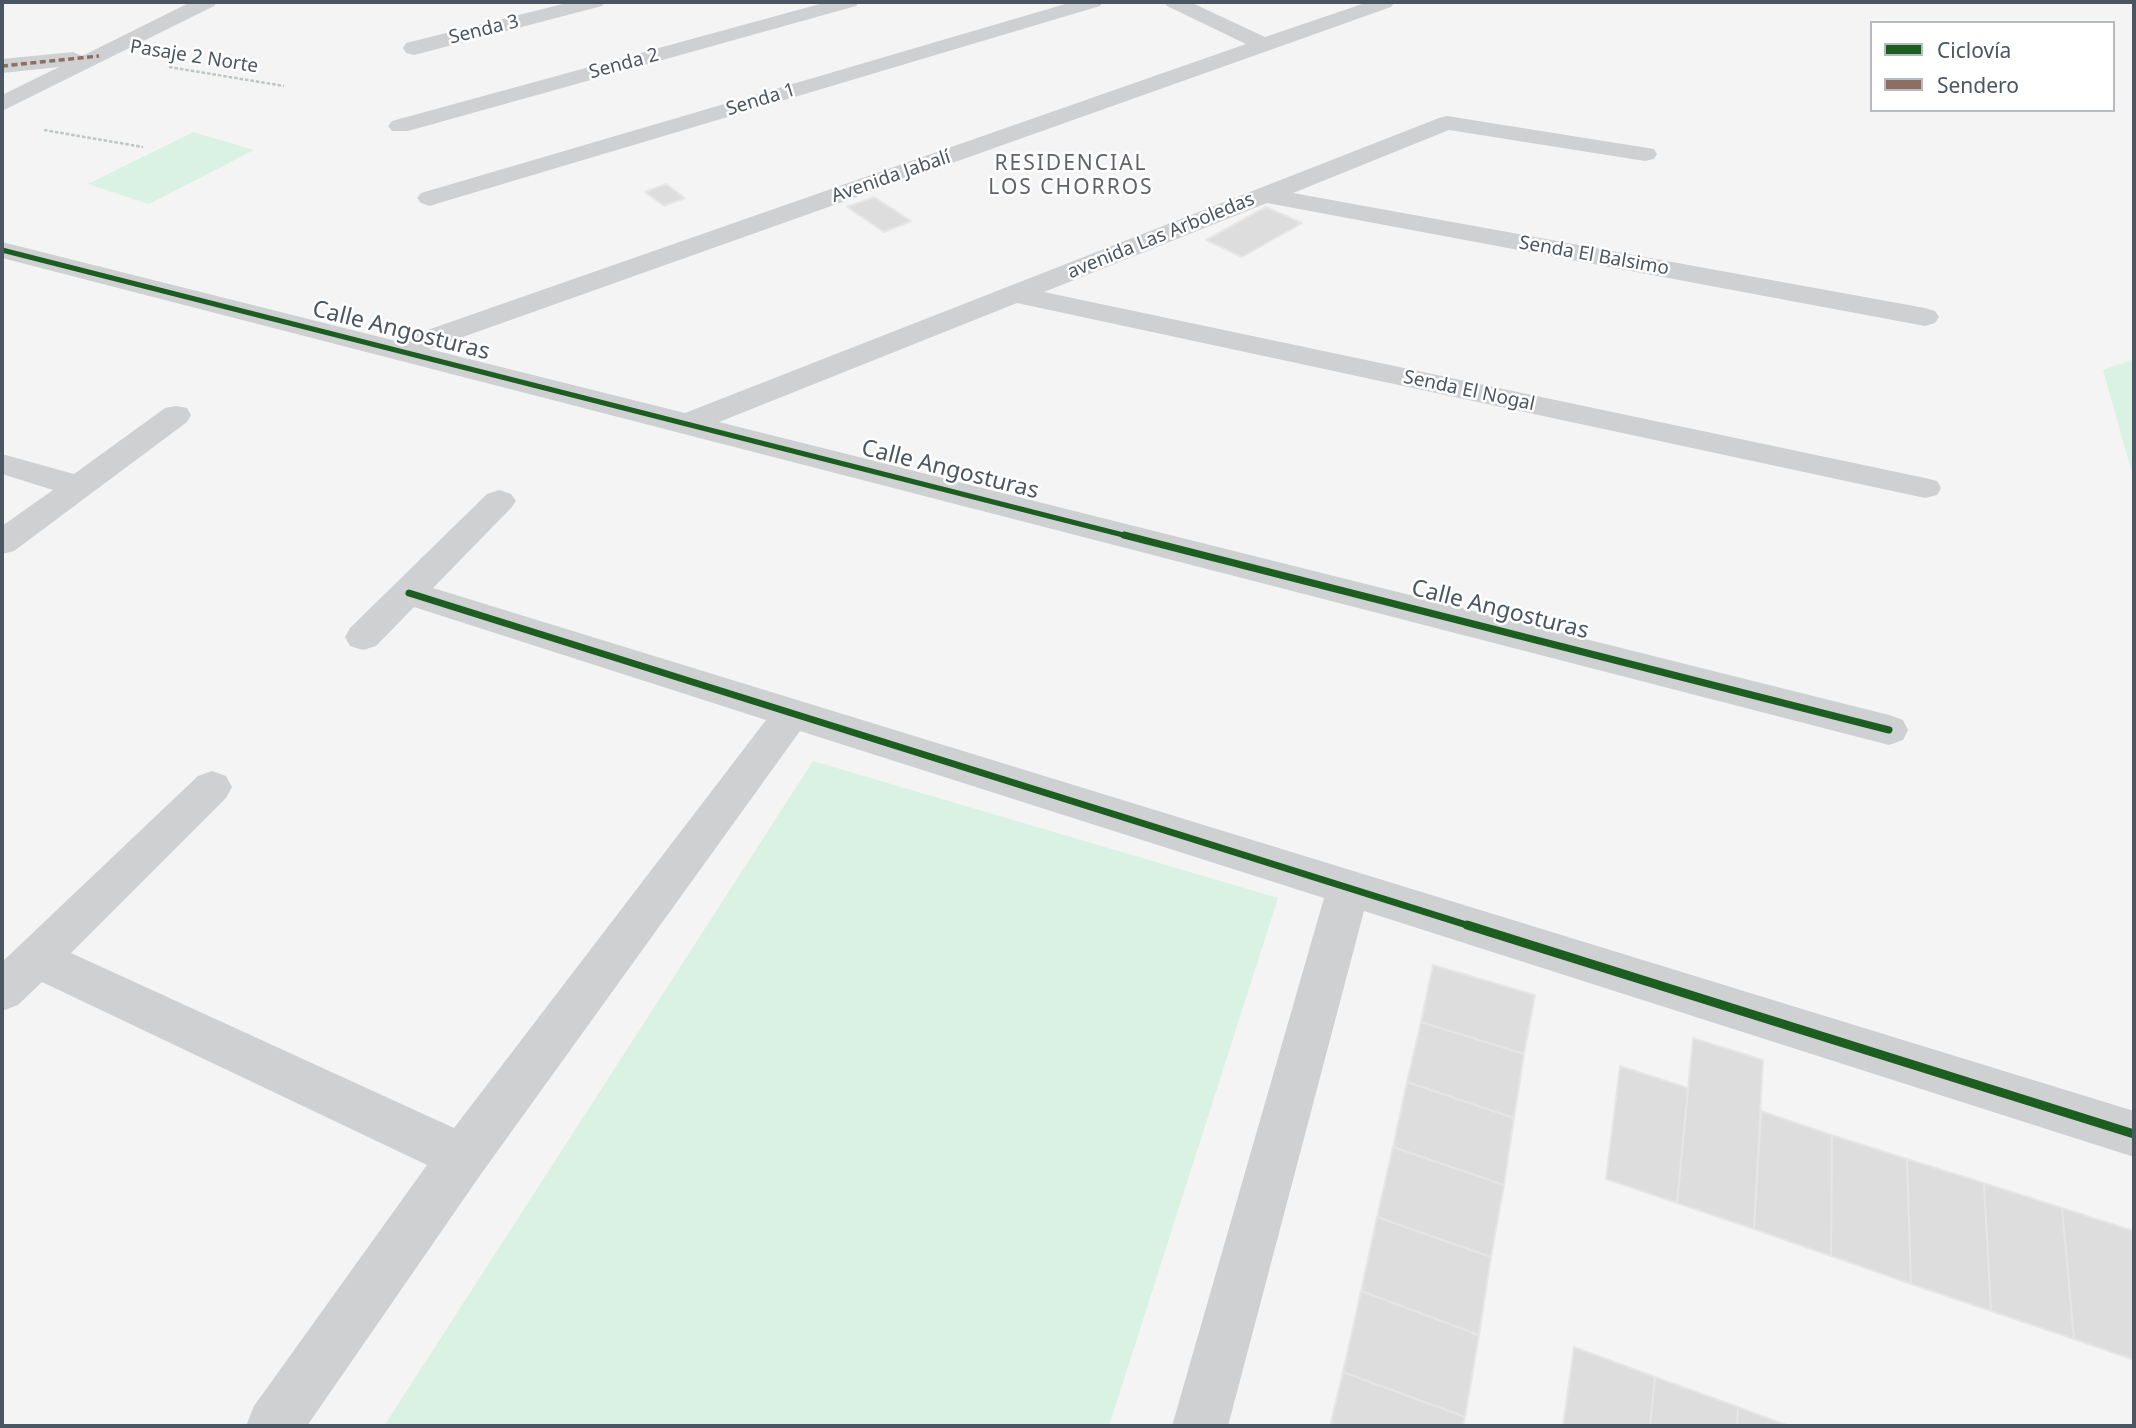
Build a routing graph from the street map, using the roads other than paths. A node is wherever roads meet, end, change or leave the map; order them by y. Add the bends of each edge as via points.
1 (207, 2) edge
2 (595, 2) edge
3 (849, 2) edge
4 (1093, 2) edge
5 (1174, 2) edge
6 (1384, 4) edge
7 (1264, 45) junction
8 (414, 48) dead end
9 (99, 56) junction
10 (2, 66) edge
11 (2, 104) edge
12 (400, 126) dead end
13 (1645, 154) dead end
14 (1264, 195) junction
15 (430, 198) dead end
16 (2, 250) edge
17 (1014, 294) junction
18 (1925, 317) dead end
19 (398, 350) junction
20 (176, 415) dead end
21 (689, 423) junction
22 (2, 464) edge
23 (77, 486) junction
24 (1925, 488) dead end
25 (499, 501) dead end
26 (2, 542) edge
27 (409, 593) junction
28 (363, 637) dead end
29 (792, 713) junction
30 (1889, 730) dead end
31 (212, 787) dead end
32 (1349, 887) junction
33 (36, 958) junction
34 (2, 991) edge
35 (2134, 1134) edge
36 (463, 1157) junction
37 (274, 1426) edge
38 (1200, 1426) edge

1 - 9 street
2 - 8 street, Senda 3
3 - 12 street, Senda 2
4 - 15 street, Senda 1
5 - 7 street
6 - 7 street, Avenida Jabalí
7 - 19 street, Avenida Jabalí
9 - 10 street
9 - 11 street
13 - 14 street, avenida Las Arboledas via 1447,123
14 - 17 street, avenida Las Arboledas
14 - 18 street, Senda El Balsimo
16 - 19 street, Calle Angosturas
17 - 21 street, avenida Las Arboledas
17 - 24 street, Senda El Nogal
19 - 21 street, Calle Angosturas
20 - 23 street
21 - 30 street, Calle Angosturas
22 - 23 street
23 - 26 street
25 - 27 street
27 - 28 street
27 - 29 street
29 - 32 street
29 - 36 street
31 - 33 street
32 - 35 street
32 - 38 street
33 - 34 street
33 - 36 street
36 - 37 street

